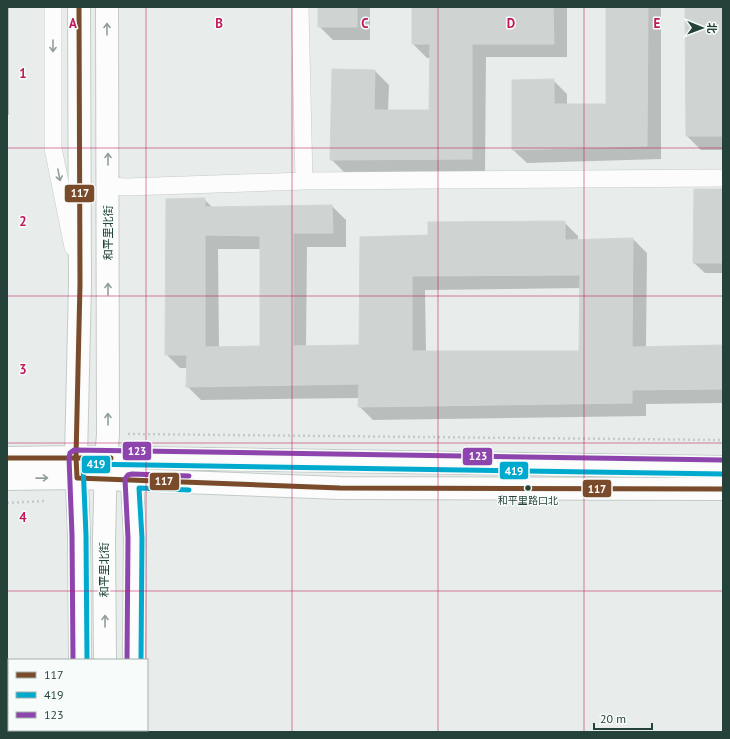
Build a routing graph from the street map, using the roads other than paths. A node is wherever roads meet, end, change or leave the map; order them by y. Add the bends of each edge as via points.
1 (53, 7) edge
2 (79, 7) edge
3 (107, 7) edge
4 (300, 7) edge
5 (723, 178) edge
6 (304, 181) junction
7 (108, 186) junction
8 (80, 284) junction
9 (7, 458) edge
10 (131, 459) junction
11 (723, 467) edge
12 (77, 468) junction
13 (105, 469) junction
14 (7, 479) edge
15 (132, 480) junction
16 (723, 489) edge
17 (80, 659) edge
18 (105, 659) edge
19 (134, 659) edge

1 -> 8 street via 53,148
2 - 8 street
7 -> 3 street, 和平里北街
4 - 6 street
5 - 6 street
6 - 7 street
13 -> 7 street, 和平里北街 via 108,435
8 - 12 street
9 - 12 street
10 - 11 street
10 - 13 street
10 - 15 street
12 - 13 street
14 -> 12 street
12 - 17 street
13 - 15 street
18 -> 13 street, 和平里北街
15 - 16 street via 340,488
15 - 19 street

